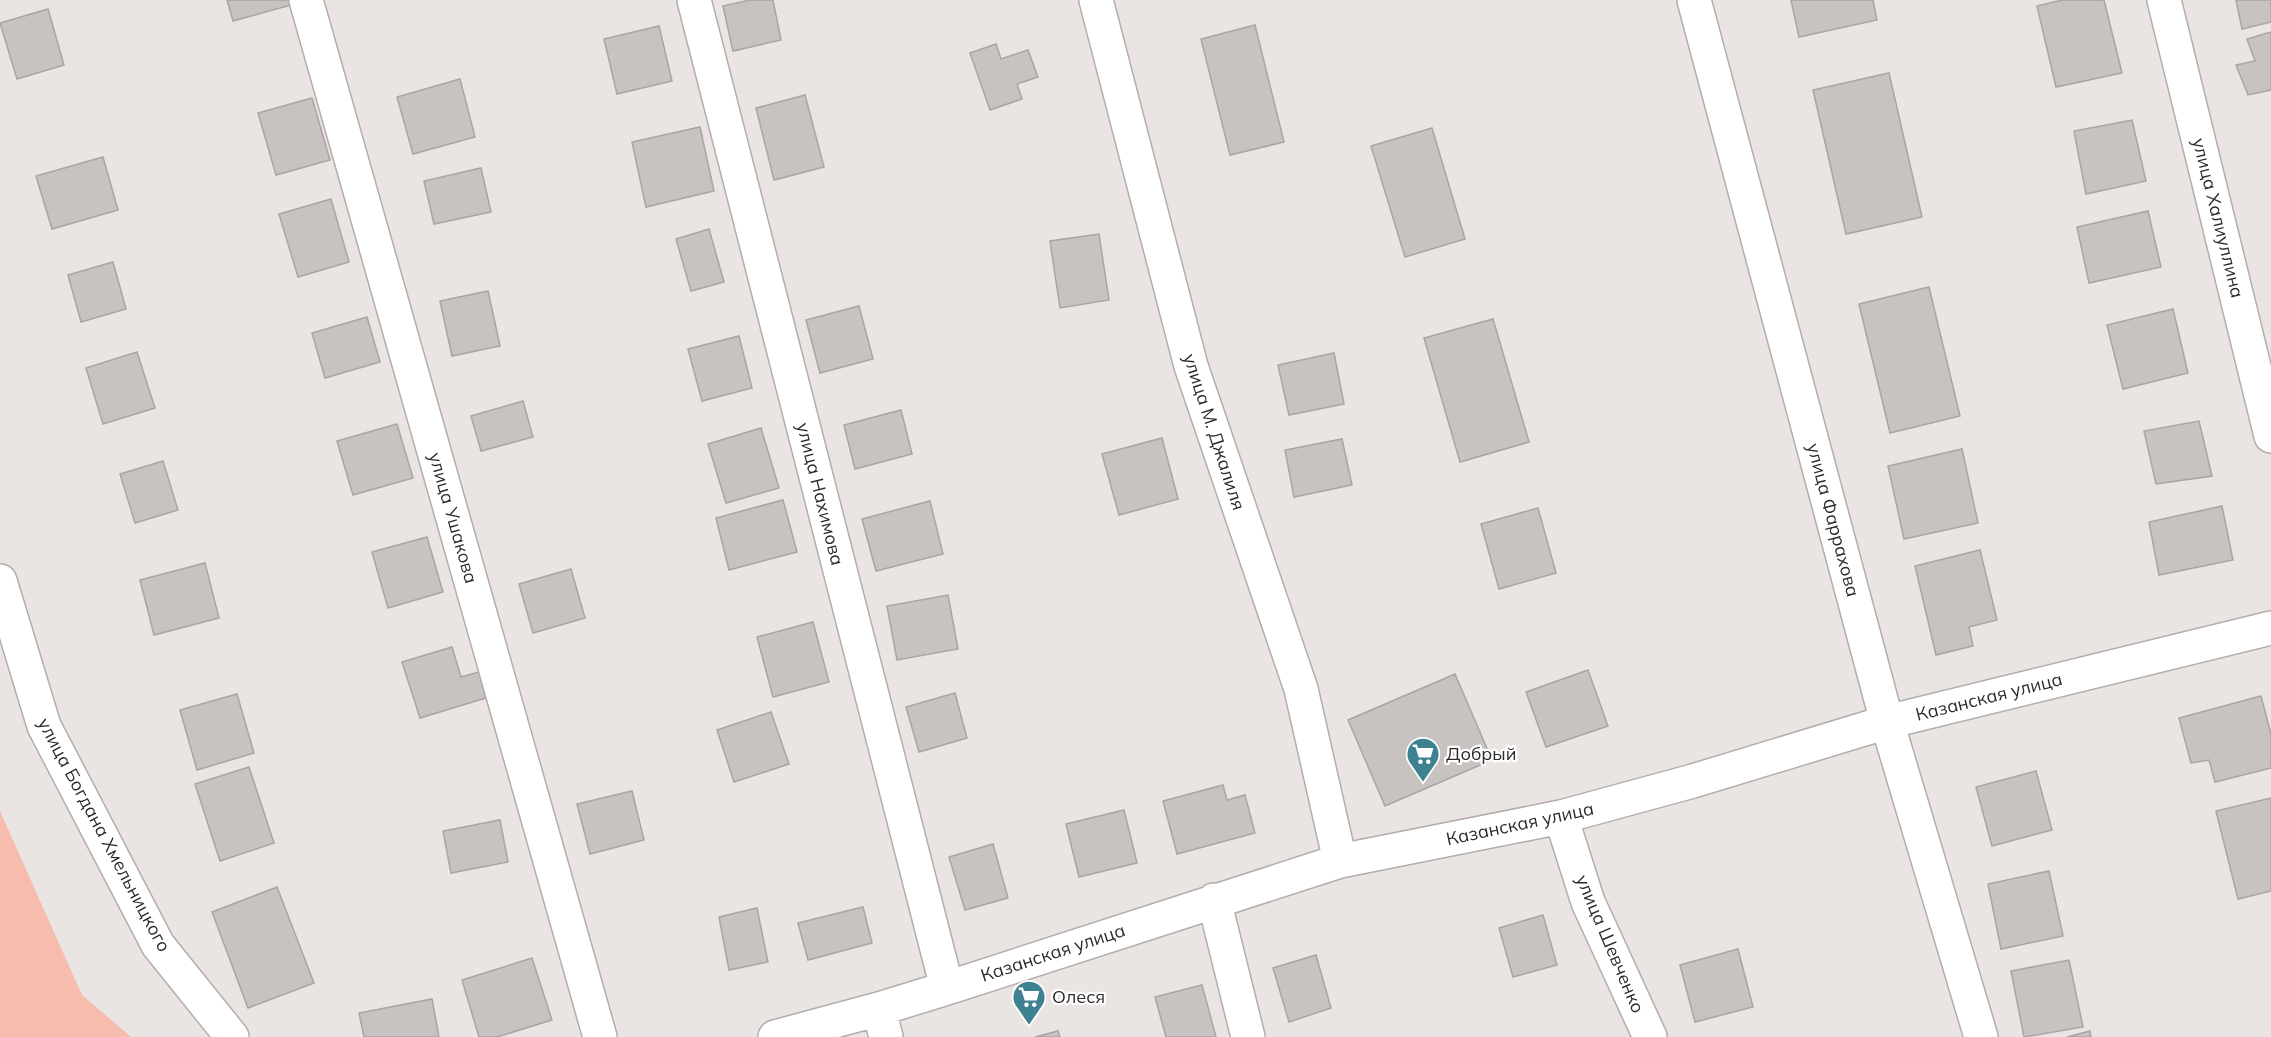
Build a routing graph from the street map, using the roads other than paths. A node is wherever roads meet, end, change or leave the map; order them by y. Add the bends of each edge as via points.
1 (306, 0) edge
2 (694, 0) edge
3 (1096, 0) edge
4 (1694, 0) edge
5 (2164, 0) edge
6 (2271, 436) edge
7 (0, 581) edge
8 (2271, 628) edge
9 (1887, 722) junction
10 (1561, 817) junction
11 (1340, 861) junction
12 (1214, 900) junction
13 (947, 988) junction
14 (883, 1023) edge
15 (232, 1037) edge
16 (600, 1037) edge
17 (775, 1037) edge
18 (1248, 1037) edge
19 (1650, 1037) edge
20 (1981, 1037) edge

1 - 16 street, улица Ушакова
2 - 13 street, улица Нахимова
3 - 11 street, улица М. Джалиля via 1191,366 1301,689
4 - 9 street, улица Фаррахова
5 - 6 street, улица Халиуллина
7 - 15 street, улица Богдана Хмельницкого via 44,726 158,945
8 - 9 street, Казанская улица
9 - 10 street, Казанская улица
9 - 20 street, улица Фаррахова
10 - 11 street, Казанская улица
10 - 19 street, улица Шевченко via 1588,902
11 - 12 street, Казанская улица
12 - 13 street, Казанская улица
12 - 18 street
13 - 14 street, Казанская улица
14 - 17 street, Казанская улица

